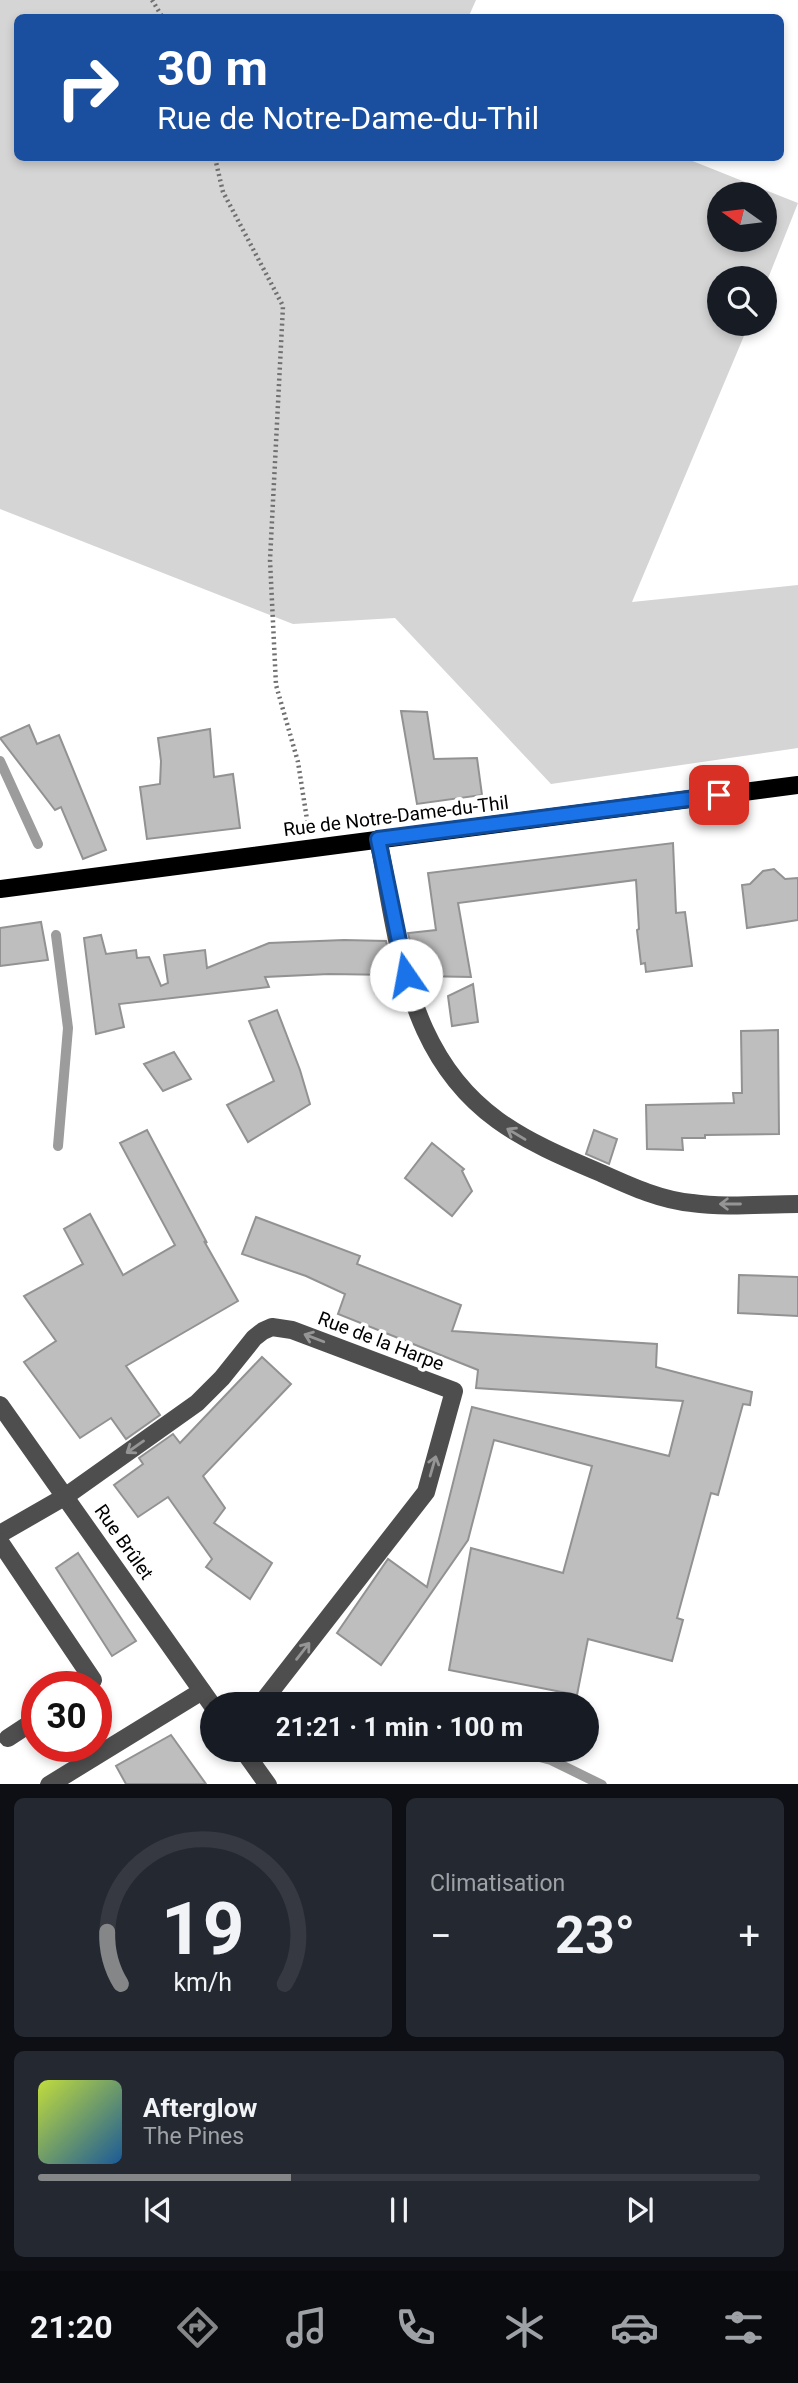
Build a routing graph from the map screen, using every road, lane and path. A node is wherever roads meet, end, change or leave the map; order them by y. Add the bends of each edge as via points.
1 (216, 161) edge
2 (798, 785) edge
3 (378, 839) junction
4 (313, 847) junction
5 (0, 889) edge
6 (798, 1204) edge
7 (0, 1405) edge
8 (66, 1496) junction
9 (0, 1534) edge
10 (0, 1542) edge
11 (87, 1671) edge
12 (203, 1692) edge
13 (270, 1692) edge
14 (200, 1702) edge
15 (21, 1729) edge
16 (8, 1738) dead end
17 (252, 1762) edge
18 (49, 1784) edge
19 (268, 1784) edge

1 - 4 path via 223,192 283,306 270,560 276,685 298,762
2 - 3 main road, Rue de Notre-Dame-du-Thil
3 - 4 main road, Rue de Notre-Dame-du-Thil
6 -> 3 street via 670,1199 544,1149 478,1105 438,1056 417,1012
4 - 5 main road, Rue de Notre-Dame-du-Thil
7 - 8 street, Rue Brûlet
8 - 9 street
8 - 12 street, Rue Brûlet
13 -> 8 street, Rue de la Harpe via 426,1492 454,1391 292,1330 272,1327 254,1338 197,1403
10 - 11 street
14 - 18 street
15 - 16 street
17 - 19 street

